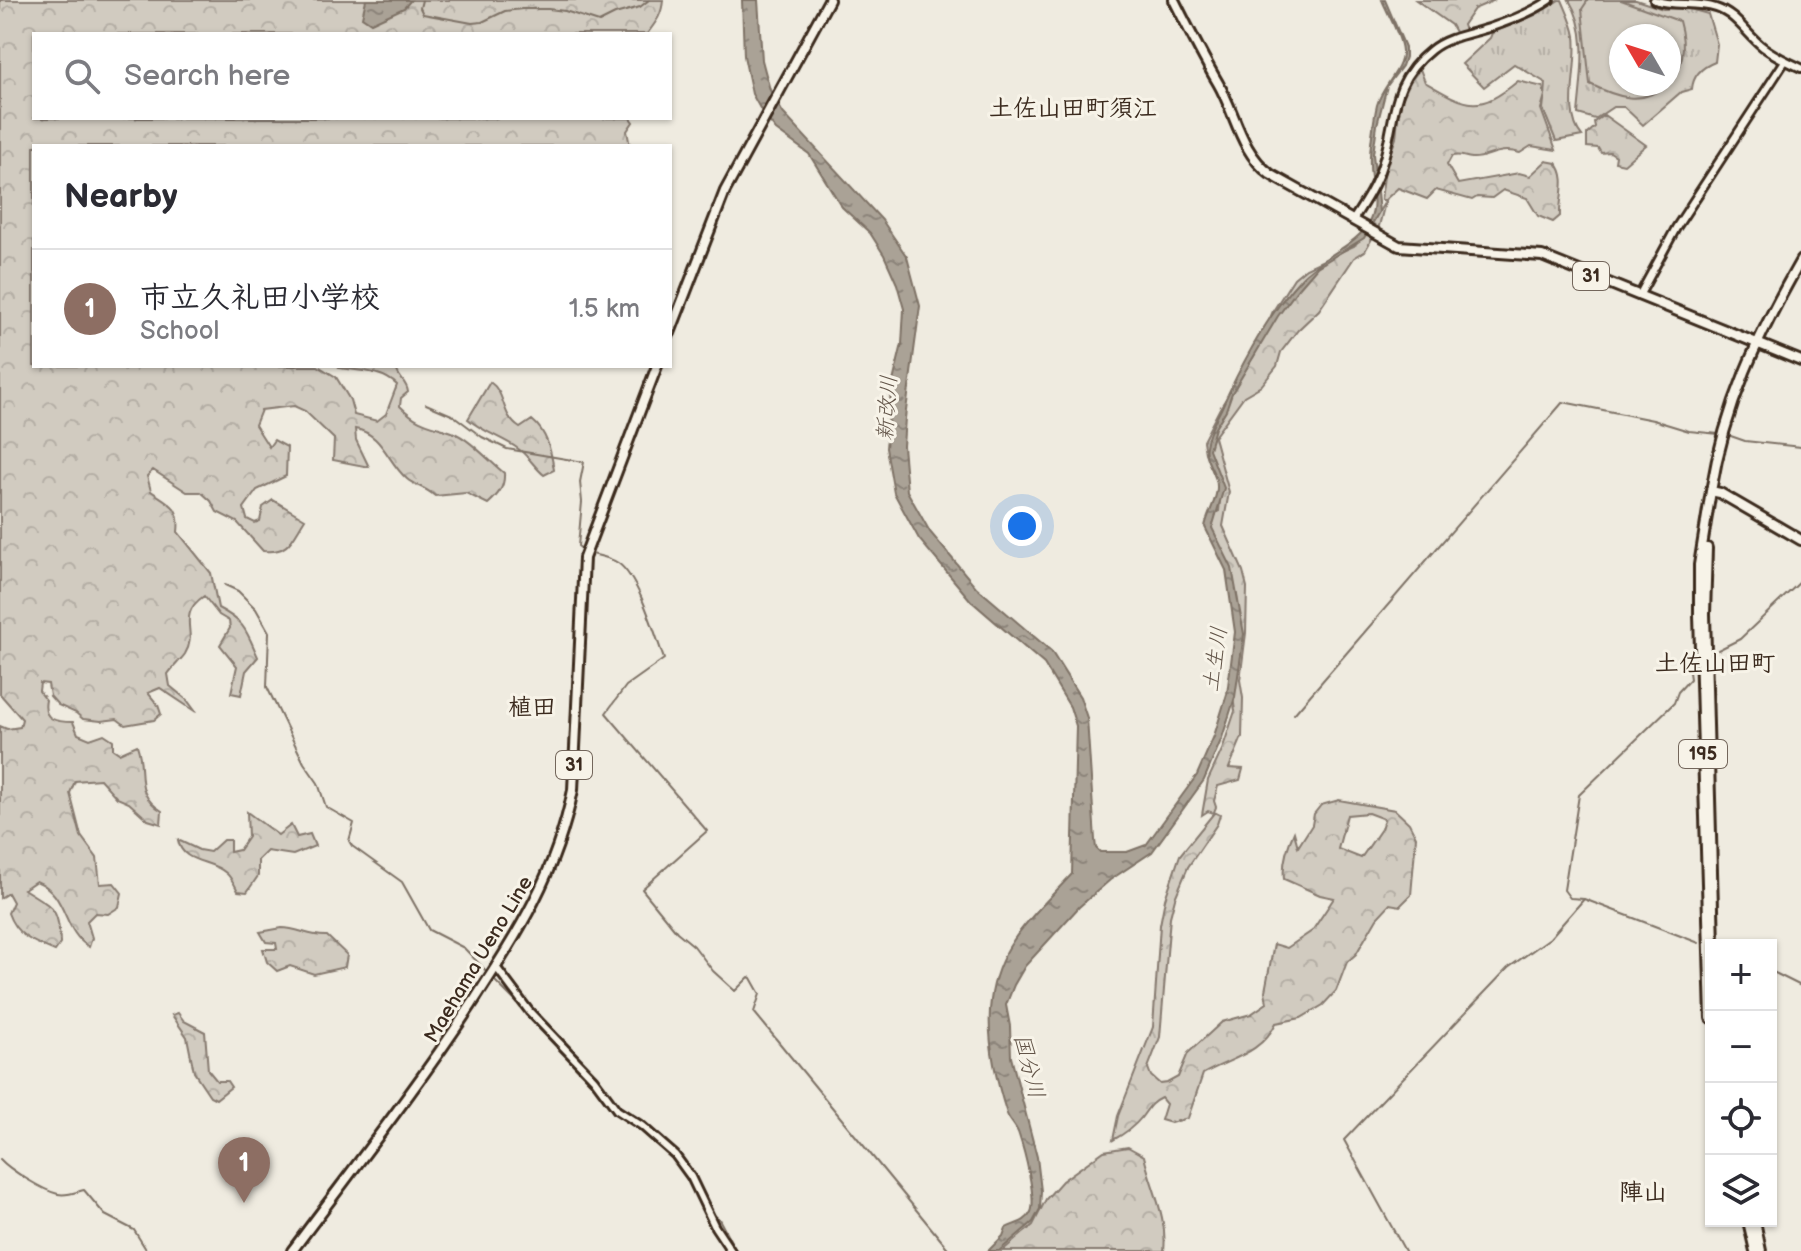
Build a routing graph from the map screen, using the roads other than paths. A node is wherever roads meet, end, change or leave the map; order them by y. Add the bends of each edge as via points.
1 (829, 0) edge
2 (1174, 0) edge
3 (1550, 0) edge
4 (1654, 0) edge
5 (1785, 61) junction
6 (1801, 68) edge
7 (1353, 220) junction
8 (1801, 260) edge
9 (1639, 296) junction
10 (672, 328) edge
11 (1756, 342) junction
12 (1801, 361) edge
13 (656, 368) edge
14 (1711, 491) junction
15 (1801, 540) edge
16 (1714, 939) edge
17 (496, 967) junction
18 (1711, 1011) edge
19 (1749, 1227) edge
20 (1756, 1227) edge
21 (292, 1251) edge
22 (731, 1251) edge
23 (1755, 1251) edge
24 (1761, 1251) edge

1 - 10 main road via 725,191
2 - 7 main road, 31 via 1243,143 1262,168
3 - 7 street via 1511,21 1431,49 1396,95 1379,174
4 - 5 street via 1716,8
5 - 6 street
5 - 9 street via 1676,228
7 - 9 main road, 31 via 1408,248 1542,256
8 - 11 main road
9 - 11 main road, 31
11 - 12 main road, 31
11 - 14 main road via 1723,435
13 - 17 main road, Maehama Ueno Line / 31 via 584,558 569,811 537,899
14 - 15 main road
14 - 16 main road, 195 via 1705,614
14 - 18 main road, 195 via 1699,565
17 - 21 main road, Maehama Ueno Line / 31 via 433,1063
17 - 22 street via 617,1110 675,1155
19 - 23 main road
20 - 24 main road

